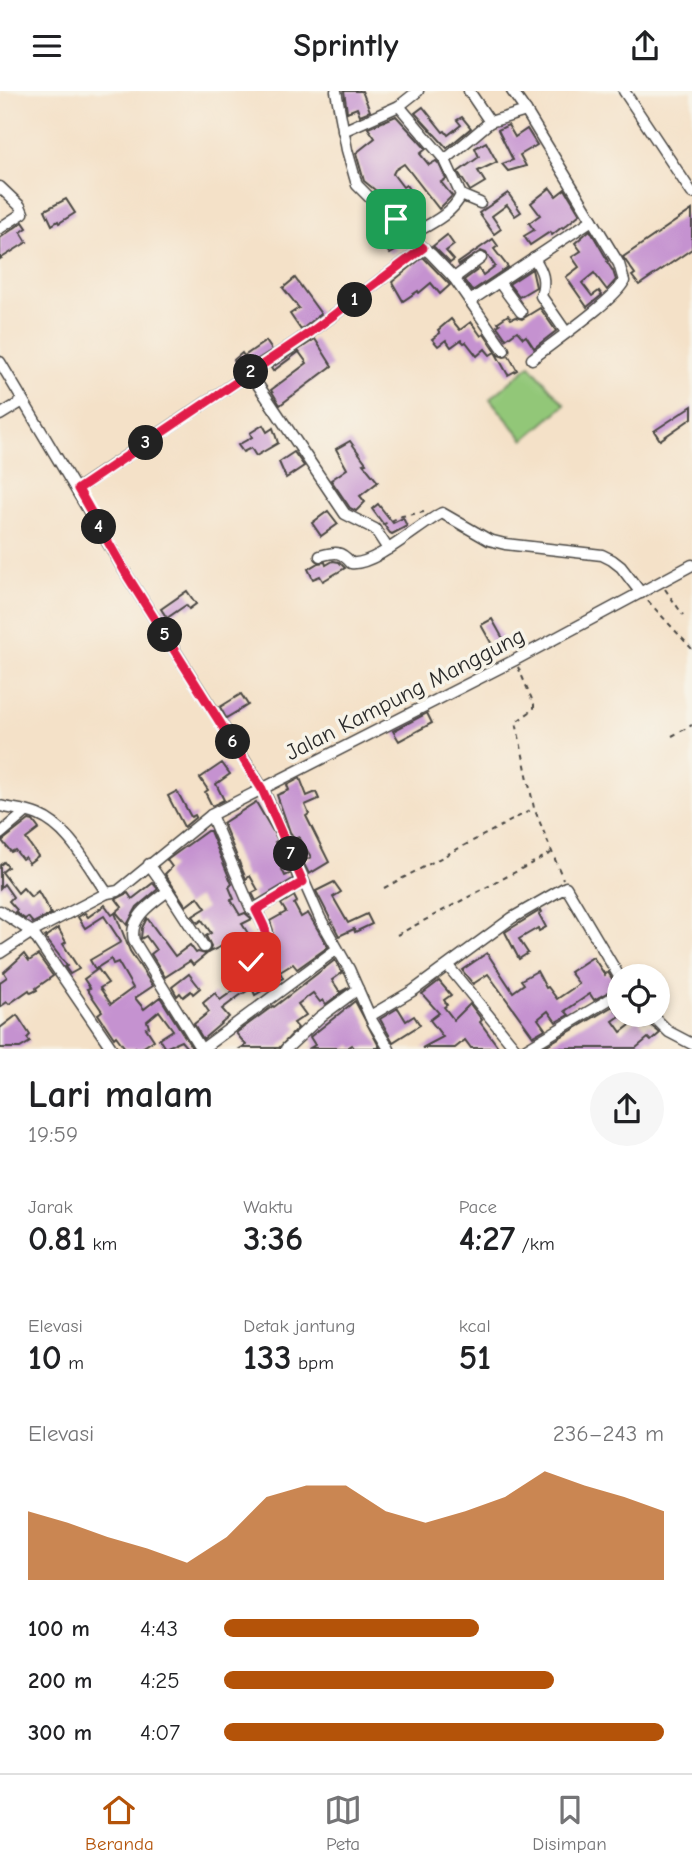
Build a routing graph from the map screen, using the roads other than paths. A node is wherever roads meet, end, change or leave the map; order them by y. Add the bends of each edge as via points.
1 (336, 91) edge
2 (418, 91) edge
3 (469, 91) edge
4 (512, 91) edge
5 (624, 91) edge
6 (399, 106) junction
7 (526, 111) junction
8 (491, 122) junction
9 (343, 131) junction
10 (445, 160) junction
11 (0, 187) edge
12 (692, 193) edge
13 (461, 195) junction
14 (480, 203) dead end
15 (592, 221) junction
16 (0, 228) edge
17 (409, 236) junction
18 (423, 248) junction
19 (481, 258) dead end
20 (534, 258) junction
21 (454, 278) junction
22 (499, 282) junction
23 (470, 301) junction
24 (520, 311) dead end
25 (566, 332) junction
26 (504, 350) dead end
27 (532, 359) dead end
28 (0, 362) edge
29 (250, 373) junction
30 (23, 401) junction
31 (0, 415) edge
32 (78, 489) junction
33 (388, 549) junction
34 (320, 556) dead end
35 (692, 565) edge
36 (641, 593) junction
37 (262, 789) junction
38 (0, 806) edge
39 (26, 812) junction
40 (211, 815) junction
41 (0, 834) edge
42 (149, 864) junction
43 (303, 882) junction
44 (168, 891) junction
45 (107, 893) junction
46 (256, 910) junction
47 (0, 911) edge
48 (32, 932) junction
49 (204, 947) dead end
50 (337, 949) junction
51 (0, 953) edge
52 (612, 964) edge
53 (447, 966) junction
54 (241, 971) dead end
55 (358, 989) junction
56 (607, 1001) edge
57 (370, 1016) junction
58 (664, 1027) edge
59 (692, 1044) edge
60 (207, 1047) edge
61 (112, 1048) edge
62 (286, 1048) edge
63 (389, 1048) edge
64 (516, 1048) edge
65 (526, 1048) edge

1 - 9 street
2 - 6 street
3 - 8 street
4 - 7 street
5 - 12 street
6 - 9 street
6 - 10 street
7 - 8 street
7 - 15 street
8 - 10 street
9 - 17 street via 357,185 392,214
10 - 13 street
11 - 16 street via 23,211
13 - 14 street
13 - 17 street via 439,219
15 - 20 street
15 - 25 street via 619,264 624,281 618,291
17 - 18 street
18 - 21 street
18 - 29 street
19 - 21 street
20 - 22 street
20 - 25 street via 544,276 541,296
21 - 23 street
22 - 23 street
22 - 24 street
23 - 26 street
25 - 27 street
28 - 30 street
29 - 32 street
29 - 33 street via 346,516 375,529
30 - 31 street
30 - 32 street
32 - 37 street
33 - 34 street via 355,564 337,552
33 - 36 street via 442,513 489,540 612,559
35 - 36 street, Jalan Kampung Manggung
36 - 37 street, Jalan Kampung Manggung
37 - 40 street, Jalan Kampung Manggung
37 - 43 street
38 - 39 street
39 - 41 street
39 - 45 street via 49,821 64,834
40 - 42 street, Jalan Kampung Manggung
40 - 46 street via 250,908
42 - 44 street
42 - 45 street, Jalan Kampung Manggung via 131,883
43 - 46 street
43 - 50 street
44 - 49 street
44 - 60 street via 147,907 132,931 134,941
45 - 48 street, Jalan Kampung Manggung
46 - 54 street via 266,945
47 - 48 street
48 - 51 street, Jalan Kampung Manggung
48 - 61 street
50 - 55 street
50 - 60 street
52 - 53 street via 566,887 500,925
53 - 57 street
53 - 64 street
55 - 57 street
55 - 62 street
56 - 65 street
57 - 63 street
58 - 59 street

